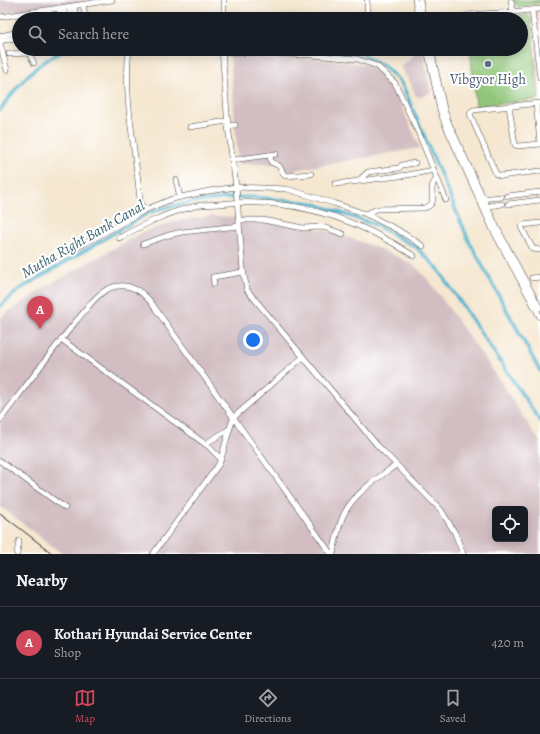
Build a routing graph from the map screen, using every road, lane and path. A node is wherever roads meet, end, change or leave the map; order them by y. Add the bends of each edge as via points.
1 (112, 0) edge
2 (224, 0) edge
3 (367, 0) edge
4 (415, 0) edge
5 (420, 0) edge
6 (511, 0) edge
7 (84, 5) junction
8 (66, 7) junction
9 (540, 9) edge
10 (46, 10) joint
11 (532, 10) junction
12 (34, 12) edge
13 (64, 12) edge
14 (66, 12) edge
15 (68, 12) edge
16 (70, 12) edge
17 (85, 12) edge
18 (224, 12) edge
19 (368, 12) edge
20 (418, 12) edge
21 (422, 12) edge
22 (513, 12) joint
23 (0, 17) edge
24 (12, 17) edge
25 (12, 33) edge
26 (0, 36) edge
27 (12, 39) edge
28 (0, 42) edge
29 (9, 54) dead end
30 (12, 54) edge
31 (31, 56) edge
32 (129, 56) edge
33 (222, 56) edge
34 (322, 56) edge
35 (428, 56) edge
36 (433, 56) edge
37 (34, 63) dead end
38 (7, 70) dead end
39 (540, 78) edge
40 (538, 103) edge
41 (509, 106) junction
42 (228, 124) junction
43 (235, 125) dead end
44 (190, 127) dead end
45 (539, 130) edge
46 (540, 143) edge
47 (276, 154) dead end
48 (270, 155) junction
49 (232, 160) junction
50 (415, 163) dead end
51 (434, 170) junction
52 (540, 171) edge
53 (311, 174) dead end
54 (437, 178) junction
55 (176, 180) dead end
56 (358, 181) junction
57 (335, 184) dead end
58 (236, 189) junction
59 (540, 192) edge
60 (507, 196) dead end
61 (180, 197) junction
62 (501, 197) dead end
63 (481, 199) junction
64 (446, 200) dead end
65 (540, 200) edge
66 (237, 201) junction
67 (502, 204) dead end
68 (508, 204) dead end
69 (484, 207) junction
70 (145, 210) junction
71 (366, 214) junction
72 (239, 220) junction
73 (540, 223) edge
74 (239, 226) junction
75 (343, 234) dead end
76 (120, 238) dead end
77 (143, 244) dead end
78 (423, 246) dead end
79 (540, 250) edge
80 (66, 252) dead end
81 (414, 256) dead end
82 (243, 272) junction
83 (540, 277) edge
84 (532, 278) dead end
85 (214, 284) dead end
86 (540, 308) edge
87 (540, 317) edge
88 (61, 340) junction
89 (303, 357) junction
90 (234, 417) junction
91 (0, 420) edge
92 (228, 430) junction
93 (205, 444) junction
94 (221, 459) junction
95 (0, 461) edge
96 (396, 465) junction
97 (65, 508) dead end
98 (19, 541) dead end
99 (17, 554) edge
100 (153, 554) edge
101 (332, 554) edge
102 (463, 554) edge

1 - 7 street
2 - 18 street
3 - 19 street
4 - 20 street
5 - 21 street
6 - 22 street
7 - 8 street
7 - 17 street
8 - 10 street
8 - 13 street
8 - 14 street
8 - 15 street
8 - 16 street
9 - 11 street
10 - 12 street
11 - 22 street
11 - 39 street
23 - 24 street
25 - 26 street
27 - 28 street
28 - 38 street
29 - 30 street
31 - 37 street
32 - 70 street via 127,85 131,129 141,204
33 - 42 street
34 - 51 street via 357,59 377,66 395,83
35 - 63 street via 444,122
36 - 63 street via 448,121
40 - 41 street
40 - 45 street
41 - 46 street via 515,145
41 - 52 street via 473,110 470,114 495,173 501,176
42 - 43 street
42 - 44 street
42 - 49 street
45 - 46 street
47 - 48 street
48 - 49 street
48 - 53 street via 271,162 279,166 285,176
49 - 58 street
50 - 56 street via 368,172
51 - 54 street
51 - 56 street
54 - 64 street
54 - 71 street via 433,184 432,203 429,207 377,209
55 - 61 street
56 - 57 street
58 - 61 street via 209,190
58 - 66 street
58 - 71 street via 287,189
59 - 60 street
61 - 70 street
62 - 63 street
63 - 69 street
65 - 68 street
66 - 72 street
66 - 76 street via 192,206 155,219
66 - 81 street via 298,206 330,215 363,227
67 - 69 street
69 - 86 street
69 - 87 street via 502,249
70 - 80 street
71 - 78 street
72 - 74 street
72 - 75 street via 263,220 304,228 320,227
73 - 79 street via 521,227 533,250
74 - 77 street via 182,232
74 - 82 street
82 - 85 street via 213,277
82 - 89 street via 250,293
83 - 84 street
88 - 90 street via 102,293 112,287 131,286 150,301
88 - 91 street
88 - 93 street
89 - 90 street
89 - 96 street
90 - 92 street
90 - 101 street
92 - 93 street
92 - 94 street
93 - 94 street
94 - 100 street
95 - 97 street
96 - 101 street via 370,484 345,511
96 - 102 street via 445,516
98 - 99 street

